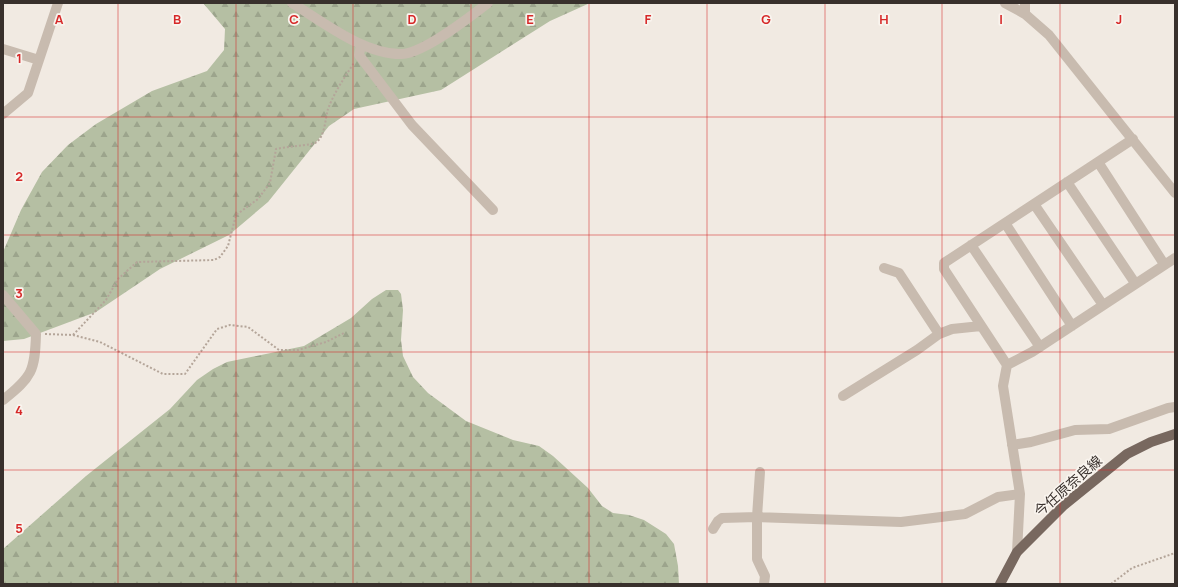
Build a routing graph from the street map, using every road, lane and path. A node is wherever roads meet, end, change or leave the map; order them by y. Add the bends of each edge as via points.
1 (58, 3) edge
2 (292, 3) edge
3 (473, 3) edge
4 (488, 3) edge
5 (1005, 3) edge
6 (1025, 3) edge
7 (1025, 14) junction
8 (473, 15) junction
9 (361, 45) junction
10 (3, 49) edge
11 (359, 55) junction
12 (39, 60) junction
13 (3, 114) edge
14 (1133, 139) junction
15 (1098, 162) junction
16 (1067, 182) junction
17 (1175, 193) edge
18 (1034, 204) junction
19 (493, 210) dead end
20 (1005, 223) junction
21 (971, 246) junction
22 (1175, 258) edge
23 (1164, 264) junction
24 (884, 268) dead end
25 (1135, 283) junction
26 (3, 295) edge
27 (1102, 305) junction
28 (981, 326) junction
29 (1072, 326) junction
30 (344, 333) dead end
31 (36, 334) junction
32 (939, 334) junction
33 (73, 335) junction
34 (1040, 347) junction
35 (1007, 365) junction
36 (843, 396) dead end
37 (3, 400) edge
38 (1175, 407) edge
39 (1175, 434) edge
40 (1012, 444) junction
41 (760, 472) dead end
42 (1020, 494) junction
43 (757, 517) junction
44 (713, 529) dead end
45 (1017, 552) junction
46 (1175, 553) edge
47 (764, 584) edge
48 (1000, 584) edge
49 (1111, 584) edge

1 - 12 street
2 - 9 street
3 - 8 street
4 - 8 street
5 - 7 street
6 - 7 street
7 - 14 street via 1049,35
8 - 9 street via 422,49 403,54 384,53
9 - 11 street
10 - 12 street
11 - 19 street via 412,125
11 - 33 path via 328,109 319,139 314,144 276,149 270,183 258,199 236,215 228,246 220,257 214,260 137,262 118,278 106,300
12 - 13 street via 28,93
14 - 15 street
14 - 17 street
15 - 16 street
15 - 23 street
16 - 18 street
16 - 25 street
18 - 20 street
18 - 27 street
20 - 21 street
20 - 29 street
21 - 28 street via 944,263 944,269
21 - 34 street
22 - 23 street
23 - 25 street
24 - 32 street via 899,273
25 - 27 street
26 - 31 street
27 - 29 street
28 - 32 street via 952,329
28 - 35 street
29 - 34 street
30 - 33 path via 326,342 298,350 280,350 248,327 230,325 217,329 185,374 163,374 100,342
31 - 33 path
31 - 37 street via 36,359 31,373
32 - 36 street
34 - 35 street
35 - 40 street via 1003,386
38 - 40 street via 1109,429 1076,430
39 - 45 main road, 今任原奈良線 via 1127,454 1064,505
40 - 42 street
41 - 43 street
42 - 43 street via 998,497 965,514 901,522
42 - 45 street
43 - 44 street via 722,518
43 - 47 street via 757,559 765,576
45 - 48 main road, 今任原奈良線
46 - 49 path via 1132,568

